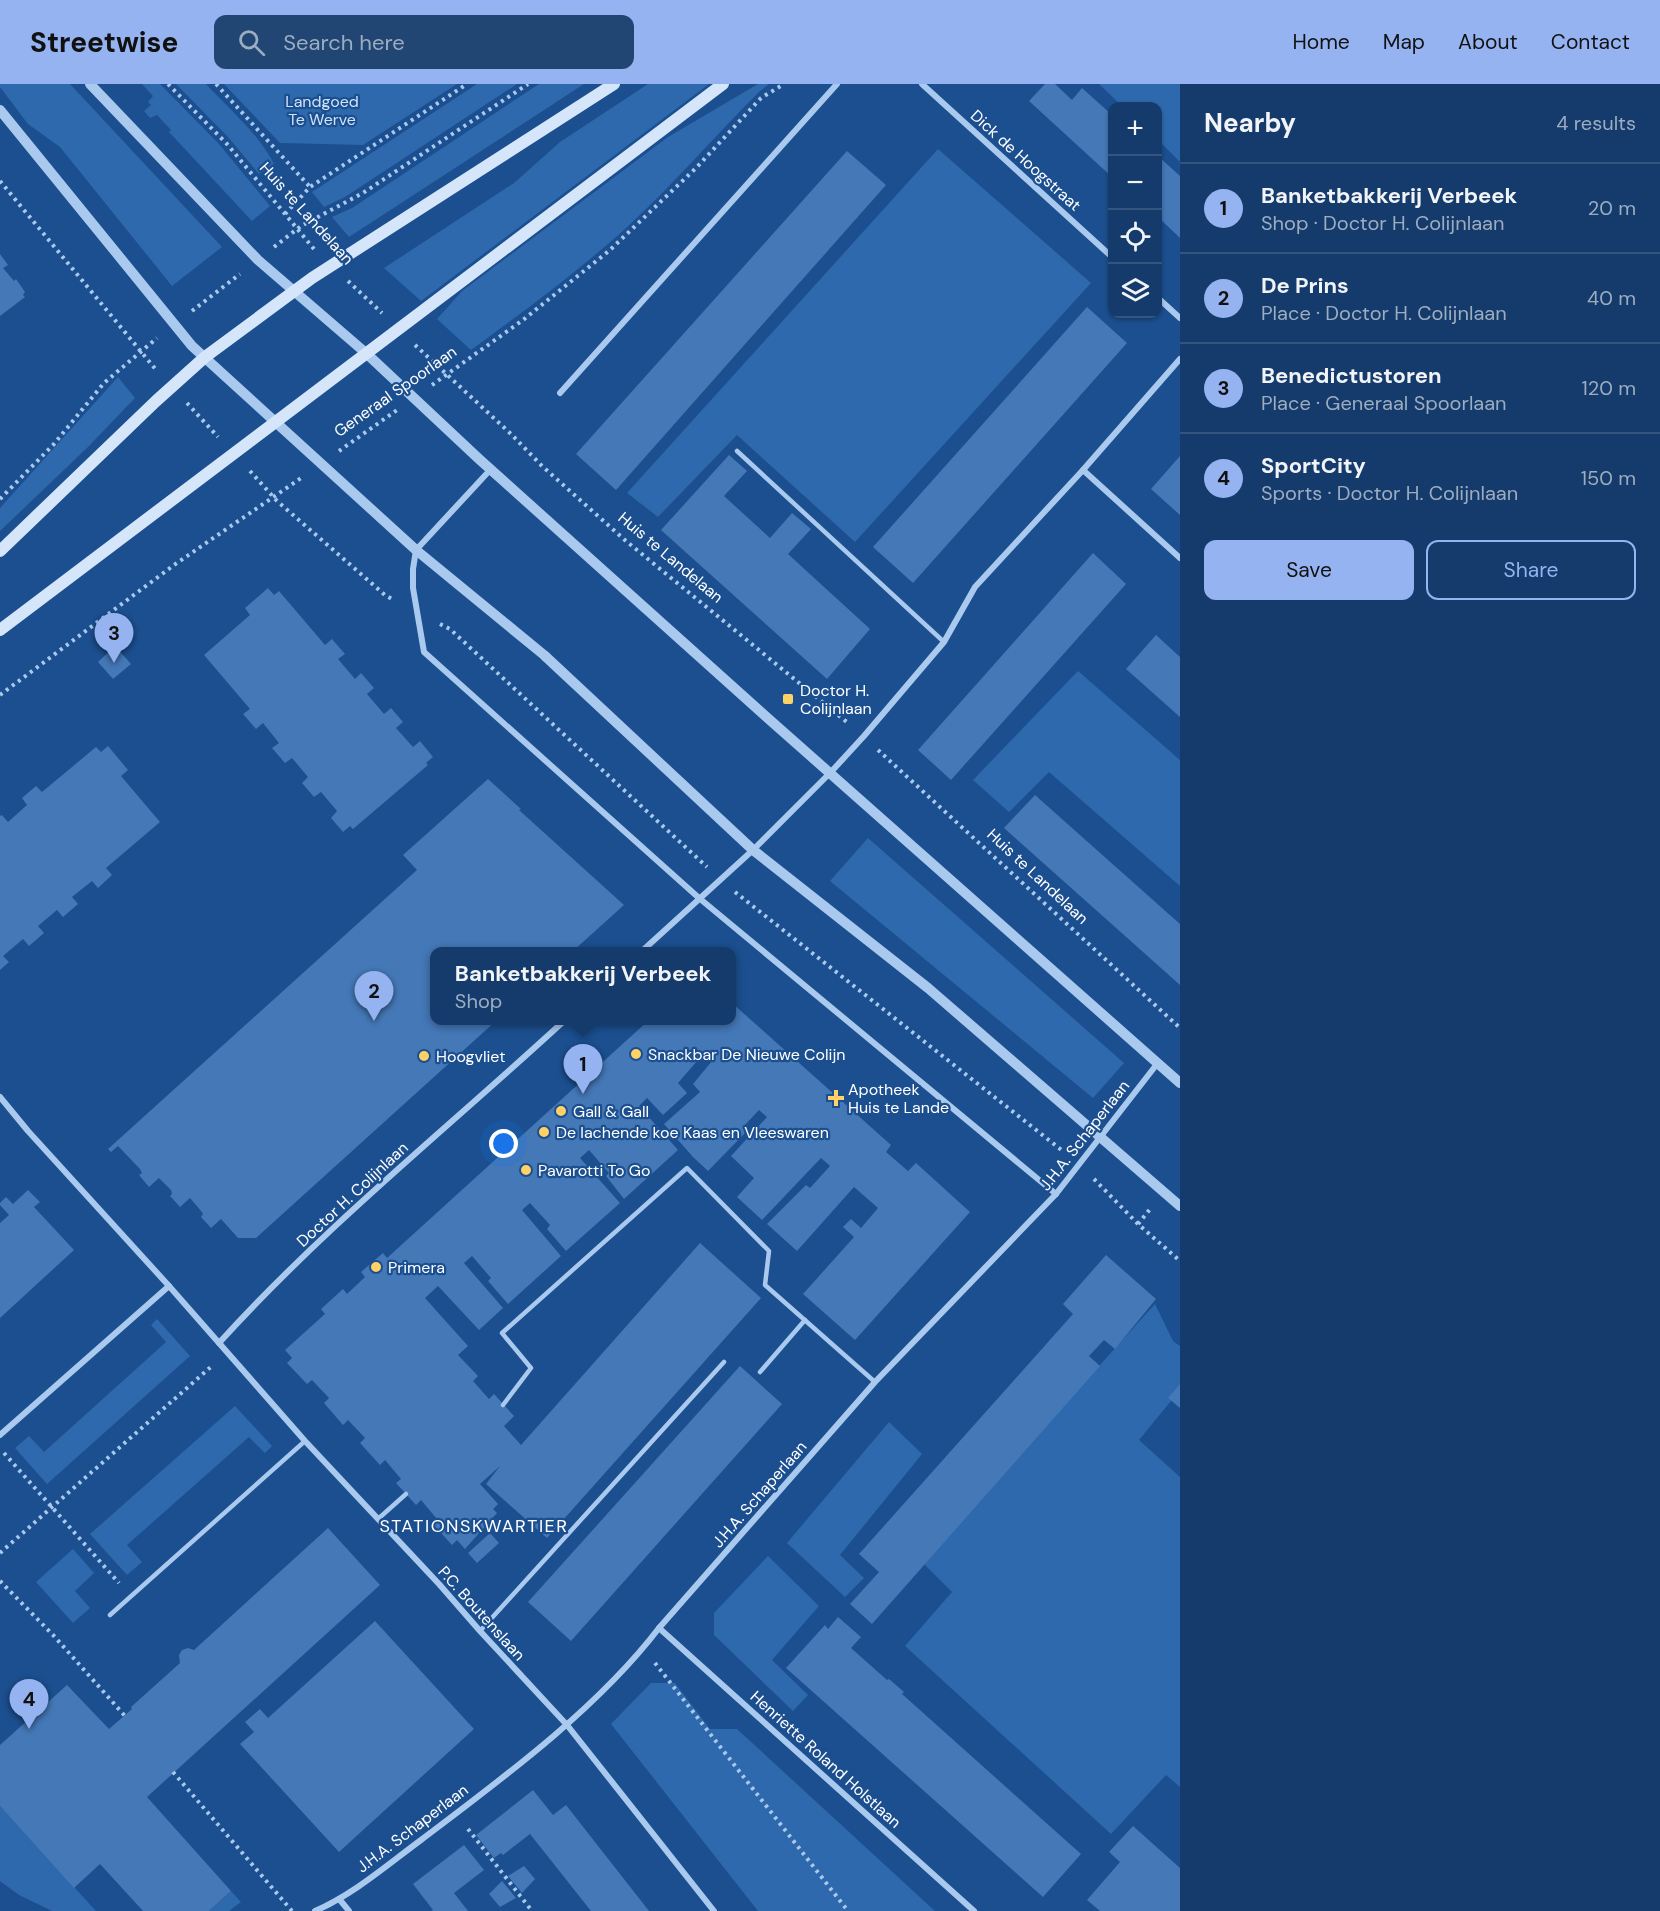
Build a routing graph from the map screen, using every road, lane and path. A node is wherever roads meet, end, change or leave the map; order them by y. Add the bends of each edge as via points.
1 (90, 84) edge
2 (168, 84) edge
3 (216, 84) edge
4 (467, 84) edge
5 (528, 84) edge
6 (614, 84) edge
7 (723, 84) edge
8 (784, 84) edge
9 (837, 84) edge
10 (922, 84) edge
11 (0, 110) edge
12 (0, 181) edge
13 (310, 187) junction
14 (285, 214) junction
15 (297, 229) junction
16 (1108, 252) edge
17 (258, 260) junction
18 (332, 266) junction
19 (293, 291) junction
20 (1162, 302) edge
21 (1180, 318) edge
22 (174, 325) junction
23 (398, 329) junction
24 (140, 352) junction
25 (367, 354) junction
26 (205, 357) junction
27 (1180, 359) edge
28 (447, 375) junction
29 (171, 386) junction
30 (560, 393) dead end
31 (413, 398) junction
32 (276, 422) junction
33 (737, 451) dead end
34 (234, 454) junction
35 (321, 464) junction
36 (491, 469) junction
37 (1083, 470) junction
38 (273, 497) junction
39 (0, 499) edge
40 (416, 550) junction
41 (0, 551) edge
42 (1180, 558) edge
43 (0, 630) edge
44 (944, 642) junction
45 (0, 695) edge
46 (864, 736) junction
47 (831, 772) junction
48 (753, 850) junction
49 (699, 898) junction
50 (645, 947) edge
51 (560, 1025) edge
52 (1180, 1028) edge
53 (1157, 1064) junction
54 (1180, 1083) edge
55 (0, 1097) edge
56 (1100, 1137) junction
57 (1056, 1194) junction
58 (1180, 1206) edge
59 (169, 1286) junction
60 (805, 1320) junction
61 (219, 1343) junction
62 (724, 1362) dead end
63 (760, 1372) dead end
64 (875, 1382) junction
65 (504, 1405) dead end
66 (0, 1435) edge
67 (305, 1441) junction
68 (0, 1448) edge
69 (406, 1494) dead end
70 (52, 1508) junction
71 (378, 1519) junction
72 (0, 1553) edge
73 (0, 1581) edge
74 (131, 1596) junction
75 (110, 1615) dead end
76 (659, 1628) junction
77 (480, 1631) junction
78 (644, 1648) junction
79 (125, 1716) dead end
80 (567, 1725) junction
81 (173, 1772) dead end
82 (474, 1836) dead end
83 (339, 1900) junction
84 (292, 1911) edge
85 (315, 1911) edge
86 (348, 1911) edge
87 (532, 1911) edge
88 (714, 1911) edge
89 (848, 1911) edge
90 (974, 1911) edge

1 - 17 street
2 - 14 path, Huis te Landelaan via 227,144
3 - 13 path, Huis te Landelaan
4 - 13 path
5 - 15 path via 363,193
6 - 18 main road
7 - 23 main road
8 - 28 path, Generaal Spoorlaan via 761,98 696,168 610,249
9 - 30 street
10 - 16 street, Dick de Hoogstraat
11 - 22 street
12 - 24 path
13 - 14 path
14 - 15 path, Huis te Landelaan
15 - 17 path
15 - 18 path, Huis te Landelaan
17 - 19 street
17 - 22 path
18 - 19 main road
18 - 23 path, Huis te Landelaan
19 - 25 street
19 - 26 main road
20 - 21 street
22 - 24 path
22 - 26 street
23 - 25 main road
23 - 28 path, Huis te Landelaan
24 - 29 path
24 - 39 path via 104,383 60,438
25 - 31 street
25 - 32 main road
26 - 29 main road
26 - 32 street
27 - 37 street
28 - 31 path, Generaal Spoorlaan
28 - 46 path, Huis te Landelaan via 626,541
29 - 34 path
29 - 41 main road
31 - 35 path, Generaal Spoorlaan
31 - 36 street
32 - 34 main road
32 - 35 street
33 - 44 lane
34 - 38 path
34 - 43 main road
35 - 38 path, Generaal Spoorlaan
35 - 40 street
36 - 40 street
36 - 47 street
37 - 42 street
37 - 44 street via 975,587
38 - 45 path, Generaal Spoorlaan via 174,565
40 - 48 street via 544,655
40 - 49 street via 413,588 424,652
44 - 46 street
46 - 47 street
46 - 52 path, Huis te Landelaan
47 - 48 street
47 - 53 street
48 - 49 street
48 - 56 street via 928,988
49 - 50 street
49 - 57 street
51 - 61 street, Doctor H. Colijnlaan via 282,1276
53 - 54 street
53 - 56 street, J.H.A. Schaperlaan
55 - 59 street
56 - 57 street, J.H.A. Schaperlaan
56 - 58 street
57 - 64 street, J.H.A. Schaperlaan
59 - 61 street
59 - 66 street
60 - 63 lane
60 - 64 lane
60 - 65 lane via 765,1285 769,1251 687,1168 502,1333 531,1368
61 - 67 street, P.C. Boutenslaan
61 - 70 path via 215,1363
62 - 77 lane
64 - 76 street, J.H.A. Schaperlaan
67 - 71 street, P.C. Boutenslaan
67 - 74 lane
68 - 70 path
69 - 71 lane
70 - 72 path
70 - 74 path
71 - 77 street, P.C. Boutenslaan
73 - 79 path
74 - 75 lane
76 - 78 street, J.H.A. Schaperlaan
76 - 90 street, Henriette Roland Holstlaan
77 - 80 street, P.C. Boutenslaan
78 - 80 street, J.H.A. Schaperlaan
78 - 89 path
80 - 83 street, J.H.A. Schaperlaan
80 - 88 street, P.C. Boutenslaan
81 - 84 path
82 - 87 path
83 - 85 street, J.H.A. Schaperlaan
83 - 86 street

